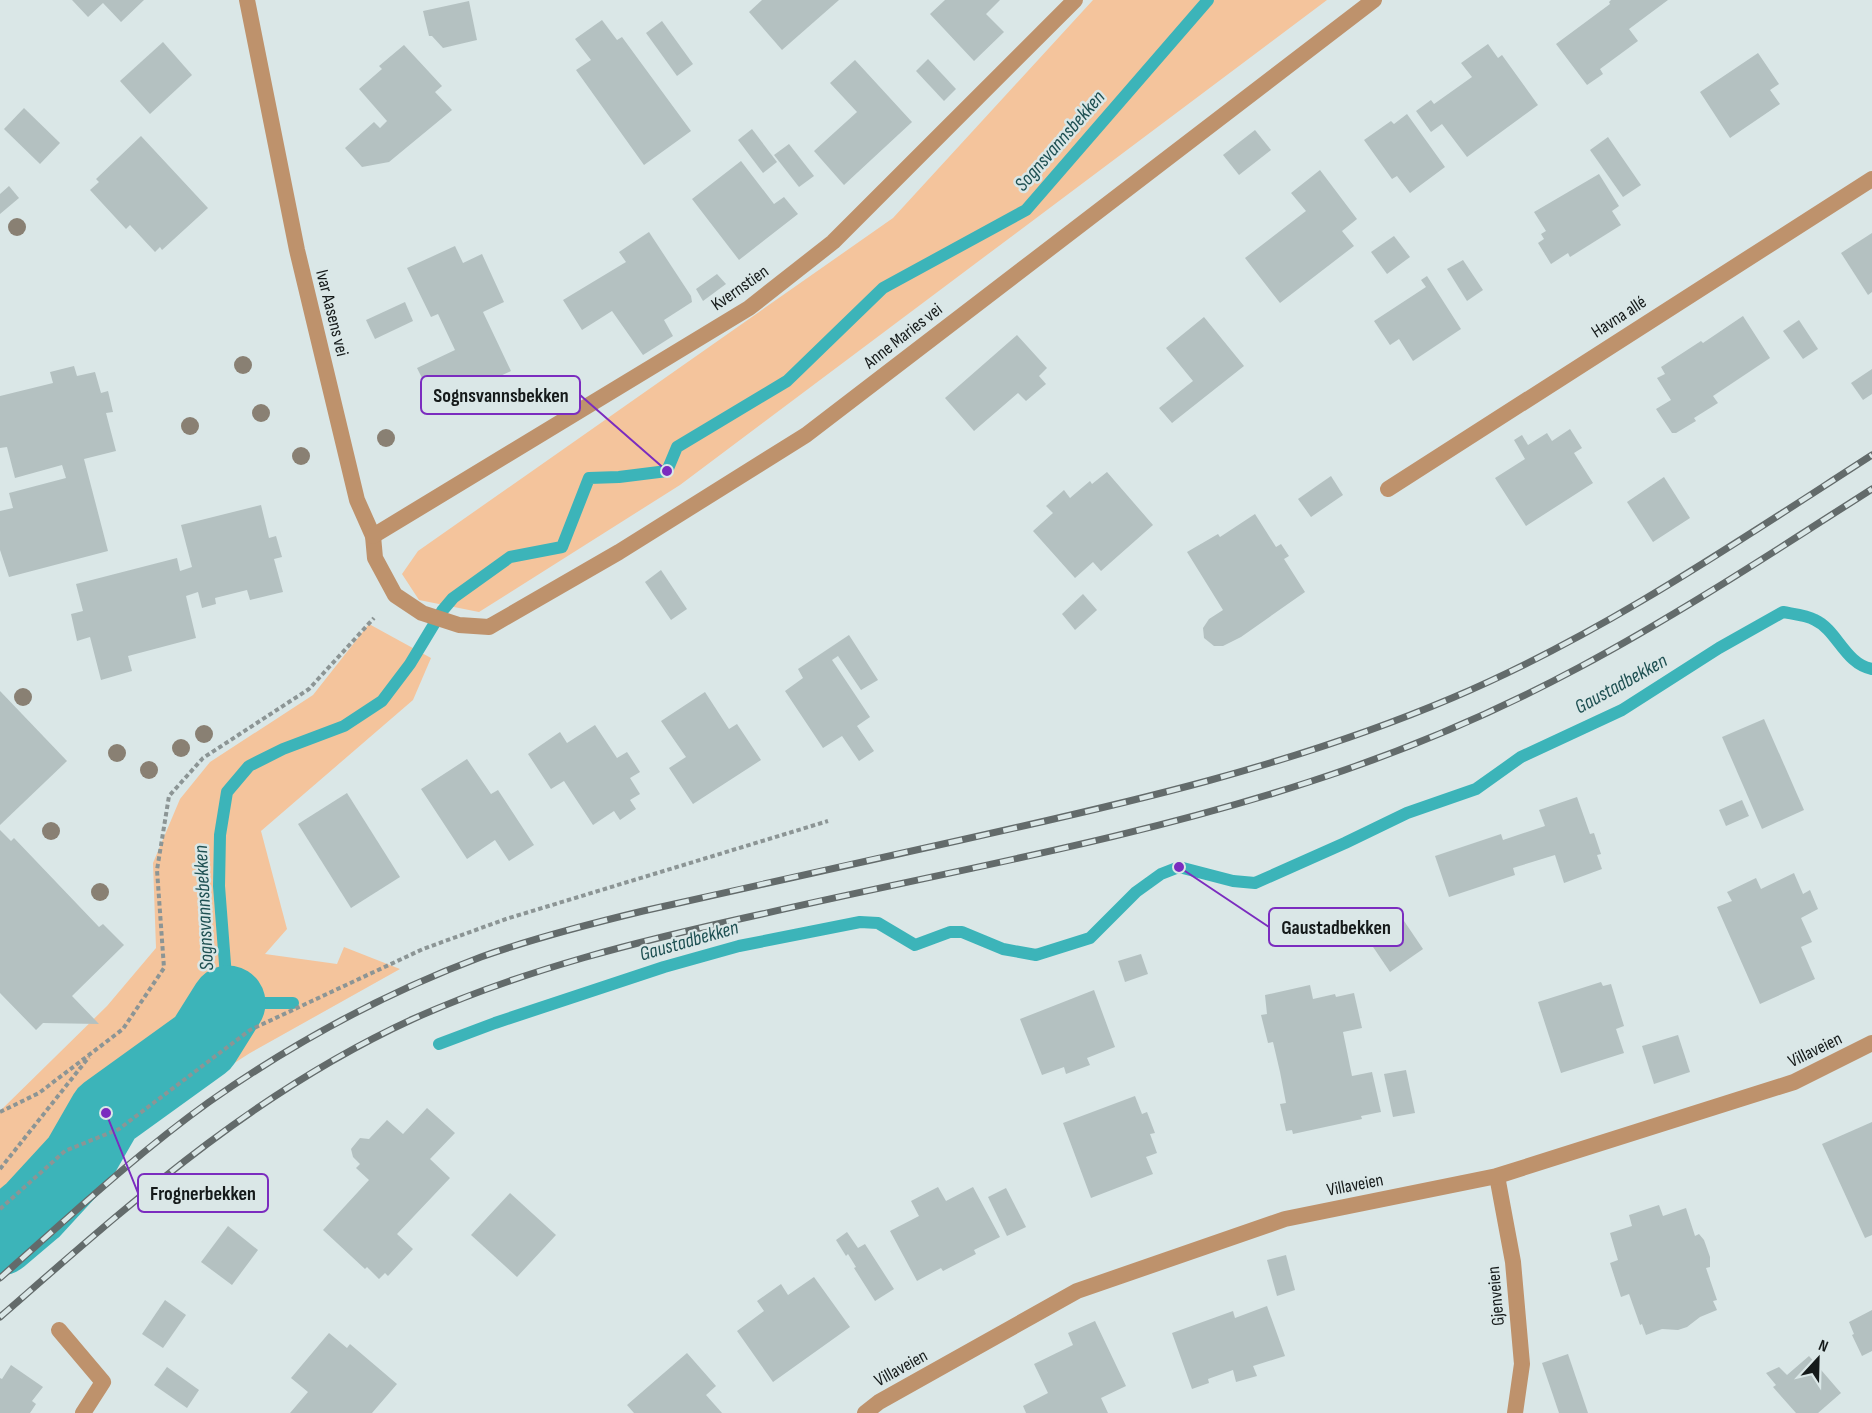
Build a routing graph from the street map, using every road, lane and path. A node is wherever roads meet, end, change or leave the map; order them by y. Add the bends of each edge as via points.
1 (248, 0) edge
2 (1075, 0) edge
3 (1374, 0) edge
4 (1872, 179) edge
5 (1388, 489) dead end
6 (373, 536) junction
7 (395, 595) junction
8 (422, 613) joint
9 (828, 821) dead end
10 (1872, 1043) edge
11 (93, 1052) junction
12 (0, 1112) edge
13 (0, 1169) edge
14 (1497, 1176) junction
15 (0, 1209) edge
16 (59, 1330) dead end
17 (83, 1413) edge
18 (865, 1413) edge
19 (1515, 1413) edge

1 - 6 street, Ivar Aasens vei via 297,250 357,500
2 - 6 street, Kvernstien via 833,242 749,308
3 - 8 street, Anne Maries vei via 806,435 619,552 489,627 459,625
4 - 5 street, Havna allé
6 - 7 street, Ivar Aasens vei via 375,558
7 - 8 street, Ivar Aasens vei
7 - 11 path via 309,689 203,758 169,796 157,870 164,968 123,1029
9 - 15 path via 506,919 423,949 250,1030 119,1129 65,1151
10 - 14 street, Villaveien via 1794,1082
11 - 12 path via 39,1093
11 - 13 path
14 - 18 street, Villaveien via 1285,1219 1077,1291
14 - 19 street, Gjenveien via 1513,1262 1522,1364
16 - 17 street via 103,1382

